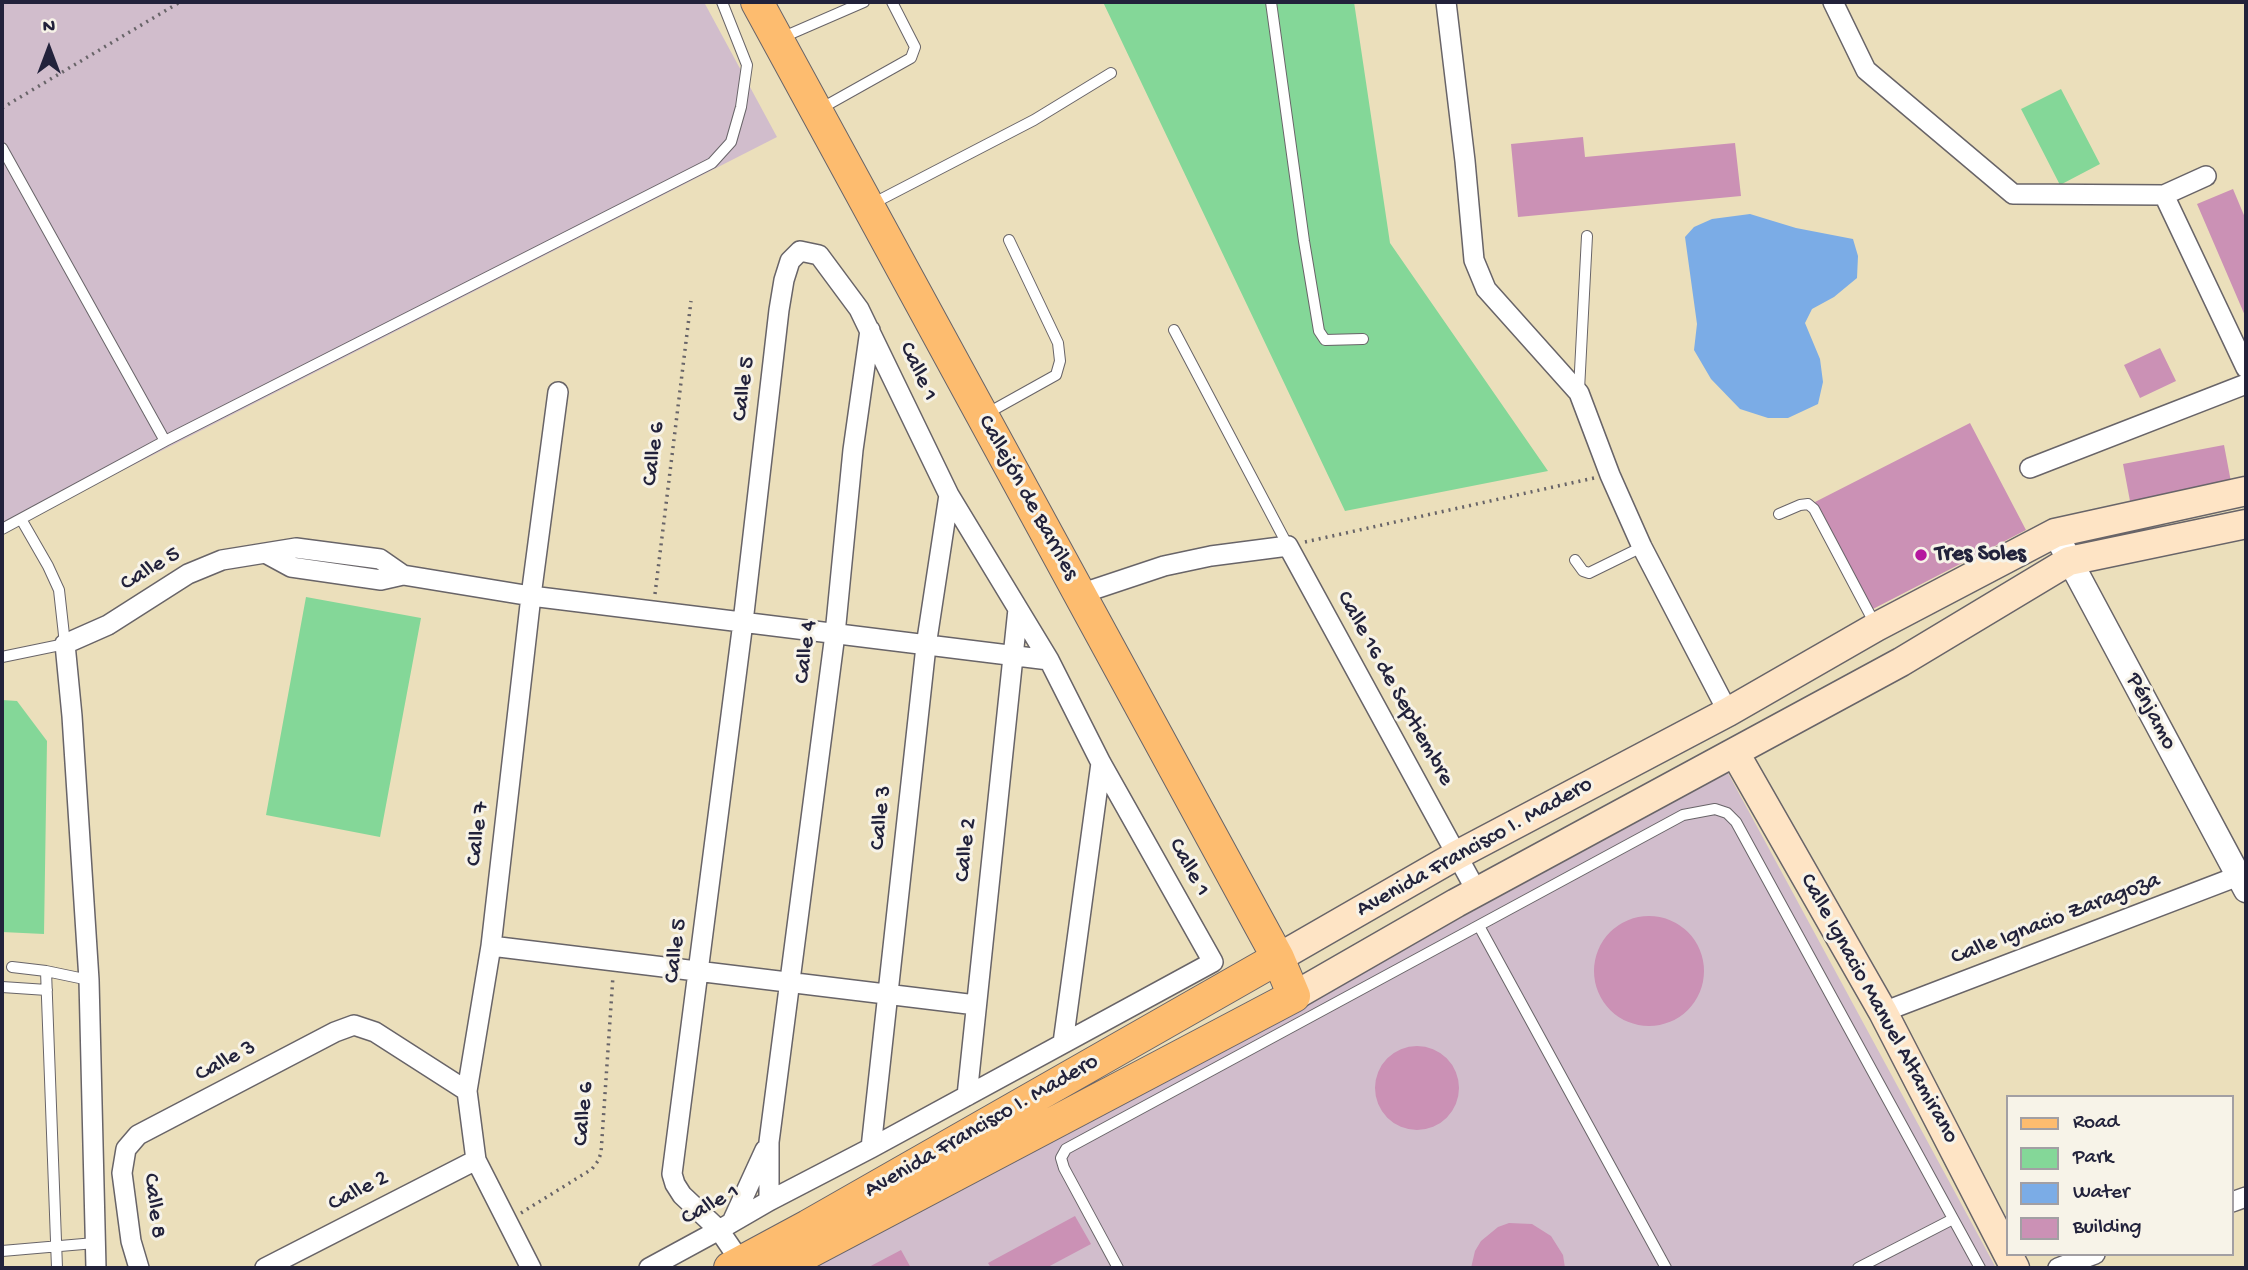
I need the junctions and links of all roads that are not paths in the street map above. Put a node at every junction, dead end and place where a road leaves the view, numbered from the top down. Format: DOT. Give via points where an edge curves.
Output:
graph roads {
  1 [pos="722,2"];
  2 [pos="757,2"];
  3 [pos="864,2"];
  4 [pos="892,2"];
  5 [pos="1271,2"];
  6 [pos="1446,2"];
  7 [pos="1833,2"];
  8 [pos="778,40"];
  9 [pos="1111,73"];
  10 [pos="816,111"];
  11 [pos="2,149"];
  12 [pos="2206,176"];
  13 [pos="2164,195"];
  14 [pos="868,206"];
  15 [pos="1587,236"];
  16 [pos="1009,240"];
  17 [pos="800,251"];
  18 [pos="870,329"];
  19 [pos="1174,330"];
  20 [pos="1363,339"];
  21 [pos="2246,368"];
  22 [pos="2246,384"];
  23 [pos="558,392"];
  24 [pos="1579,393"];
  25 [pos="982,416"];
  26 [pos="165,441"];
  27 [pos="2030,468"];
  28 [pos="2246,491"];
  29 [pos="949,495"];
  30 [pos="1779,514"];
  31 [pos="21,519"];
  32 [pos="2246,524"];
  33 [pos="2,529"];
  34 [pos="2055,533"];
  35 [pos="1288,546"];
  36 [pos="1642,547"];
  37 [pos="1575,560"];
  38 [pos="2069,561"];
  39 [pos="1080,594"];
  40 [pos="531,596"];
  41 [pos="1018,609"];
  42 [pos="743,622"];
  43 [pos="1876,628"];
  44 [pos="835,634"];
  45 [pos="65,644"];
  46 [pos="926,646"];
  47 [pos="2,657"];
  48 [pos="1012,657"];
  49 [pos="1049,660"];
  50 [pos="1728,712"];
  51 [pos="1735,753"];
  52 [pos="1101,763"];
  53 [pos="1457,855"];
  54 [pos="2244,880"];
  55 [pos="1478,892"];
  56 [pos="1479,926"];
  57 [pos="491,946"];
  58 [pos="1278,958"];
  59 [pos="12,967"];
  60 [pos="699,970"];
  61 [pos="46,971"];
  62 [pos="89,980"];
  63 [pos="790,981"];
  64 [pos="2,987"];
  65 [pos="47,990"];
  66 [pos="887,993"];
  67 [pos="1294,996"];
  68 [pos="976,1005"];
  69 [pos="1883,1012"];
  70 [pos="1063,1043"];
  71 [pos="467,1091"];
  72 [pos="967,1096"];
  73 [pos="769,1142"];
  74 [pos="871,1148"];
  75 [pos="126,1149"];
  76 [pos="476,1160"];
  77 [pos="769,1201"];
  78 [pos="1953,1219"];
  79 [pos="725,1226"];
  80 [pos="95,1243"];
  81 [pos="56,1246"];
  82 [pos="2,1251"];
  83 [pos="2007,1252"];
  84 [pos="2090,1256"];
  85 [pos="739,1266"];
  86 [pos="57,1268"];
  87 [pos="96,1268"];
  88 [pos="139,1268"];
  89 [pos="265,1268"];
  90 [pos="531,1268"];
  91 [pos="649,1268"];
  92 [pos="779,1268"];
  93 [pos="1118,1268"];
  94 [pos="1666,1268"];
  95 [pos="1858,1268"];
  96 [pos="1980,1268"];
  97 [pos="2058,1268"];
  1 -- 26 [label="lane" via="747,65 731,142 712,163"];
  2 -- 8 [label="main road, Callejón de Barriles"];
  3 -- 8 [label="lane"];
  4 -- 10 [label="lane" via="915,47 911,58"];
  5 -- 20 [label="lane" via="1319,331 1325,340"];
  6 -- 24 [label="street" via="1474,260 1486,289"];
  7 -- 13 [label="street" via="1866,70 2013,194"];
  8 -- 10 [label="main road, Callejón de Barriles"];
  9 -- 14 [label="lane" via="1034,120"];
  10 -- 14 [label="main road, Callejón de Barriles"];
  11 -- 26 [label="lane"];
  12 -- 13 [label="street"];
  13 -- 21 [label="street"];
  14 -- 25 [label="main road, Callejón de Barriles"];
  15 -- 24 [label="lane"];
  16 -- 25 [label="lane" via="1058,343 1060,361 1056,375"];
  17 -- 18 [label="street, Calle 1" via="819,254"];
  17 -- 42 [label="street, Calle 5" via="790,261 779,310"];
  18 -- 29 [label="street, Calle 1"];
  18 -- 44 [label="street, Calle 4"];
  19 -- 35 [label="lane"];
  22 -- 27 [label="street"];
  23 -- 40 [label="street, Calle 7"];
  24 -- 36 [label="street"];
  25 -- 39 [label="main road, Callejón de Barriles"];
  26 -- 31 [label="lane"];
  28 -- 34 [label="main road, Avenida Francisco I. Madero"];
  29 -- 41 [label="street, Calle 1"];
  29 -- 46 [label="street, Calle 3"];
  30 -- 43 [label="lane" via="1800,505 1814,509"];
  31 -- 33 [label="lane"];
  31 -- 45 [label="lane" via="59,590"];
  32 -- 38 [label="main road, Avenida Francisco I. Madero"];
  34 -- 38 [label="street, Pénjamo"];
  34 -- 43 [label="main road, Avenida Francisco I. Madero"];
  35 -- 39 [label="street" via="1164,566"];
  35 -- 53 [label="street, Calle 16 de Septiembre"];
  36 -- 37 [label="lane" via="1589,573"];
  36 -- 50 [label="street"];
  38 -- 51 [label="main road, Avenida Francisco I. Madero" via="1901,662"];
  38 -- 54 [label="street, Pénjamo"];
  39 -- 58 [label="main road, Callejón de Barriles"];
  40 -- 42 [label="street, Calle 5"];
  40 -- 45 [label="street, Calle 5" via="403,575 381,580 291,567 267,554 222,560 188,574 108,625"];
  40 -- 57 [label="street, Calle 7"];
  41 -- 48 [label="street, Calle 2"];
  41 -- 49 [label="street, Calle 1"];
  42 -- 44 [label="street, Calle 5"];
  42 -- 60 [label="street, Calle 5"];
  43 -- 50 [label="main road, Avenida Francisco I. Madero"];
  44 -- 46 [label="street, Calle 5"];
  44 -- 63 [label="street, Calle 4"];
  45 -- 47 [label="lane"];
  45 -- 62 [label="street"];
  46 -- 48 [label="street, Calle 5"];
  46 -- 66 [label="street, Calle 3"];
  48 -- 49 [label="street, Calle 5"];
  48 -- 68 [label="street, Calle 2"];
  49 -- 52 [label="street, Calle 1"];
  50 -- 53 [label="main road, Avenida Francisco I. Madero"];
  51 -- 55 [label="main road, Avenida Francisco I. Madero"];
  51 -- 69 [label="main road, Calle Ignacio Manuel Altamirano"];
  52 -- 70 [label="street"];
  52 -- 70 [label="street, Calle 1" via="1213,962"];
  53 -- 55 [label="street, Calle 16 de Septiembre"];
  53 -- 58 [label="main road, Avenida Francisco I. Madero"];
  54 -- 69 [label="street, Calle Ignacio Zaragoza"];
  55 -- 67 [label="main road, Avenida Francisco I. Madero"];
  56 -- 78 [label="lane" via="1683,815 1715,809 1727,813 1743,834"];
  56 -- 93 [label="lane" via="1066,1149 1061,1158 1064,1168"];
  56 -- 94 [label="lane"];
  57 -- 60 [label="street"];
  57 -- 71 [label="street, Calle 7"];
  58 -- 67 [label="main road, Callejón de Barriles"];
  58 -- 85 [label="main road, Avenida Francisco I. Madero"];
  59 -- 61 [label="lane"];
  60 -- 63 [label="street"];
  60 -- 79 [label="street, Calle 5" via="672,1174 682,1195"];
  61 -- 62 [label="lane"];
  61 -- 65 [label="lane"];
  62 -- 80 [label="street"];
  63 -- 66 [label="street"];
  63 -- 73 [label="street, Calle 4"];
  64 -- 65 [label="lane"];
  65 -- 81 [label="lane"];
  66 -- 68 [label="street"];
  66 -- 74 [label="street, Calle 3"];
  67 -- 92 [label="main road, Avenida Francisco I. Madero"];
  68 -- 72 [label="street, Calle 2"];
  69 -- 83 [label="main road, Calle Ignacio Manuel Altamirano"];
  70 -- 72 [label="street, Calle 1"];
  71 -- 75 [label="street, Calle 3" via="375,1032 354,1025 138,1135"];
  71 -- 76 [label="street, Calle 7"];
  72 -- 74 [label="street, Calle 1"];
  73 -- 77 [label="street, Calle 4"];
  73 -- 79 [label="street, Calle 4"];
  74 -- 77 [label="street, Calle 1"];
  75 -- 88 [label="street, Calle 8" via="122,1173"];
  76 -- 89 [label="street, Calle 2"];
  76 -- 90 [label="street, Calle 7"];
  77 -- 79 [label="street, Calle 1"];
  78 -- 95 [label="lane"];
  78 -- 96 [label="lane"];
  79 -- 85 [label="street, Calle 5"];
  79 -- 91 [label="street, Calle 1"];
  80 -- 81 [label="lane"];
  80 -- 87 [label="street"];
  81 -- 82 [label="lane"];
  81 -- 86 [label="lane"];
  84 -- 97 [label="street"];
}
